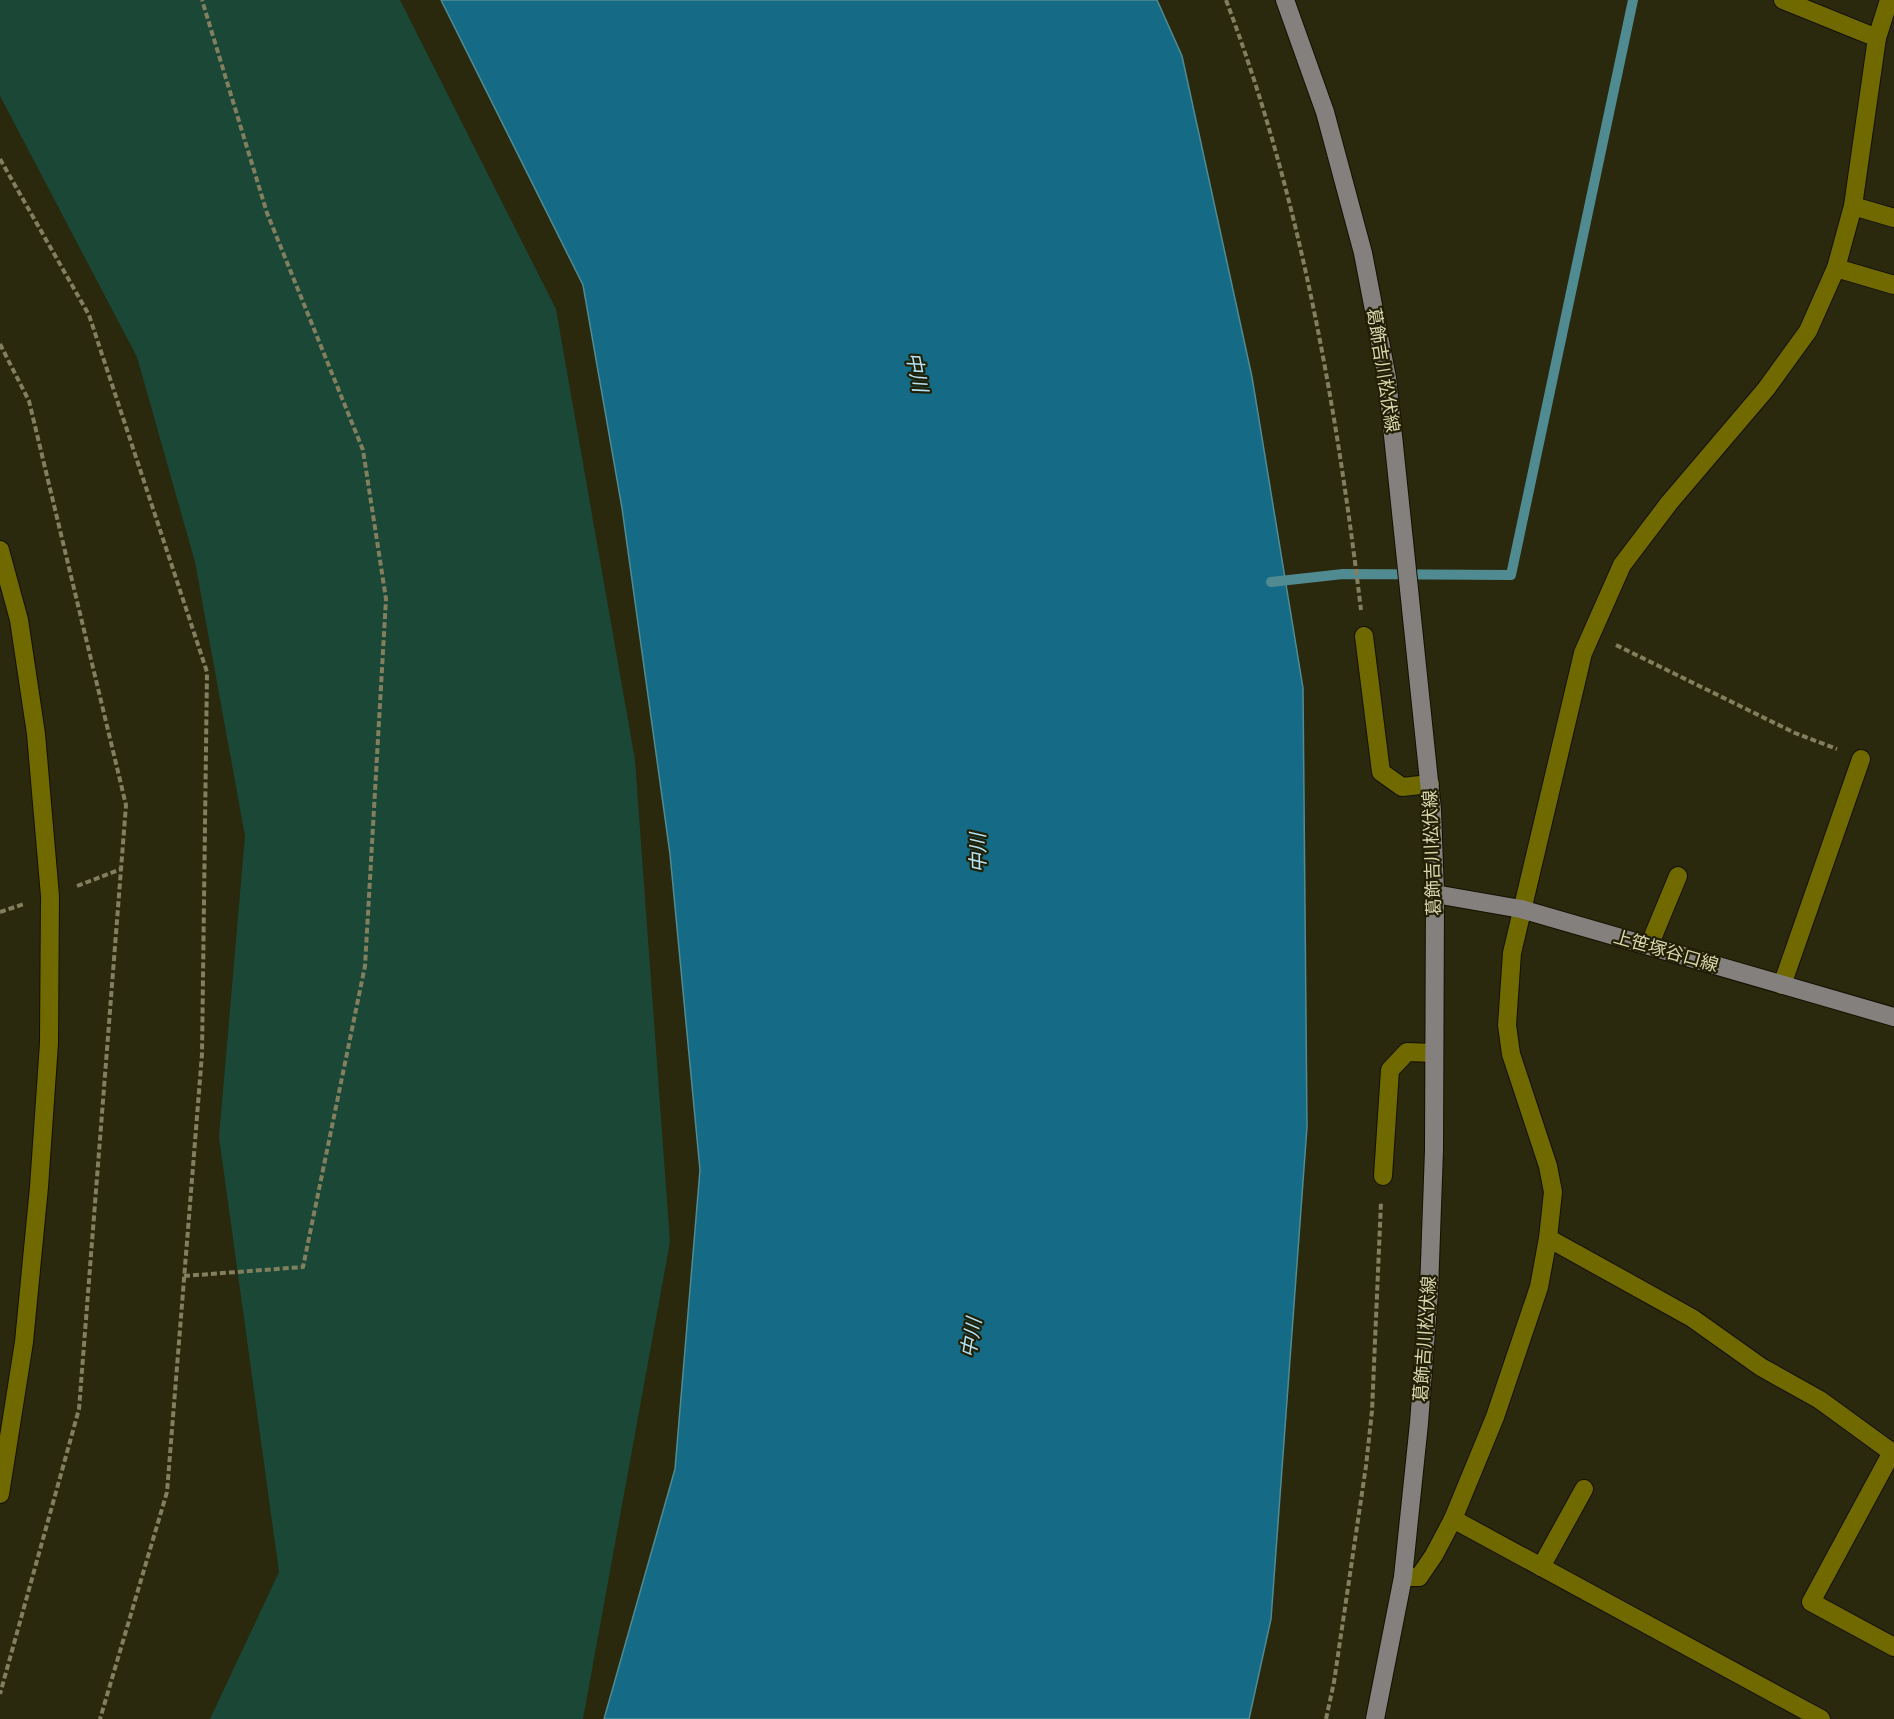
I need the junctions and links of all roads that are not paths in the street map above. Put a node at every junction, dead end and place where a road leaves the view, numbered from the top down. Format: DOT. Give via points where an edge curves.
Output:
graph roads {
  1 [pos="1285,0"];
  2 [pos="1783,0"];
  3 [pos="1889,0"];
  4 [pos="1877,38"];
  5 [pos="1853,206"];
  6 [pos="1894,218"];
  7 [pos="1836,268"];
  8 [pos="1894,285"];
  9 [pos="0,550"];
  10 [pos="1364,636"];
  11 [pos="1861,759"];
  12 [pos="1430,784"];
  13 [pos="1678,876"];
  14 [pos="1436,894"];
  15 [pos="1521,909"];
  16 [pos="1649,946"];
  17 [pos="1782,985"];
  18 [pos="1894,1017"];
  19 [pos="1434,1053"];
  20 [pos="1383,1176"];
  21 [pos="1548,1238"];
  22 [pos="1893,1453"];
  23 [pos="1584,1489"];
  24 [pos="0,1494"];
  25 [pos="1453,1519"];
  26 [pos="1541,1567"];
  27 [pos="1403,1577"];
  28 [pos="1894,1647"];
  29 [pos="1813,1717"];
  30 [pos="1376,1719"];
  1 -- 12 [label="main road, 葛飾吉川松伏線" via="1328,122 1363,253 1387,378"];
  2 -- 4 [label="street"];
  3 -- 4 [label="street"];
  4 -- 5 [label="street"];
  5 -- 6 [label="street"];
  5 -- 7 [label="street"];
  7 -- 8 [label="street"];
  7 -- 15 [label="street" via="1808,331 1622,565 1583,653"];
  9 -- 24 [label="street" via="20,620 33,711 50,896 49,1043 39,1186 24,1342"];
  10 -- 12 [label="street" via="1381,772 1402,787"];
  11 -- 17 [label="street"];
  12 -- 14 [label="main road, 葛飾吉川松伏線"];
  13 -- 16 [label="street"];
  14 -- 15 [label="main road, 上笹塚谷口線"];
  14 -- 19 [label="main road, 葛飾吉川松伏線"];
  15 -- 16 [label="main road, 上笹塚谷口線"];
  15 -- 21 [label="street" via="1512,953 1507,1025 1511,1054 1553,1191"];
  16 -- 17 [label="main road, 上笹塚谷口線"];
  17 -- 18 [label="main road, 上笹塚谷口線"];
  19 -- 20 [label="street" via="1407,1053 1390,1070"];
  19 -- 27 [label="main road, 葛飾吉川松伏線" via="1429,1291"];
  21 -- 22 [label="street" via="1692,1318 1761,1367 1820,1400"];
  21 -- 25 [label="street" via="1536,1298 1495,1417"];
  22 -- 28 [label="street" via="1811,1602"];
  23 -- 26 [label="street"];
  25 -- 26 [label="street"];
  25 -- 27 [label="street" via="1419,1577"];
  26 -- 29 [label="street"];
  27 -- 30 [label="main road, 葛飾吉川松伏線"];
}
